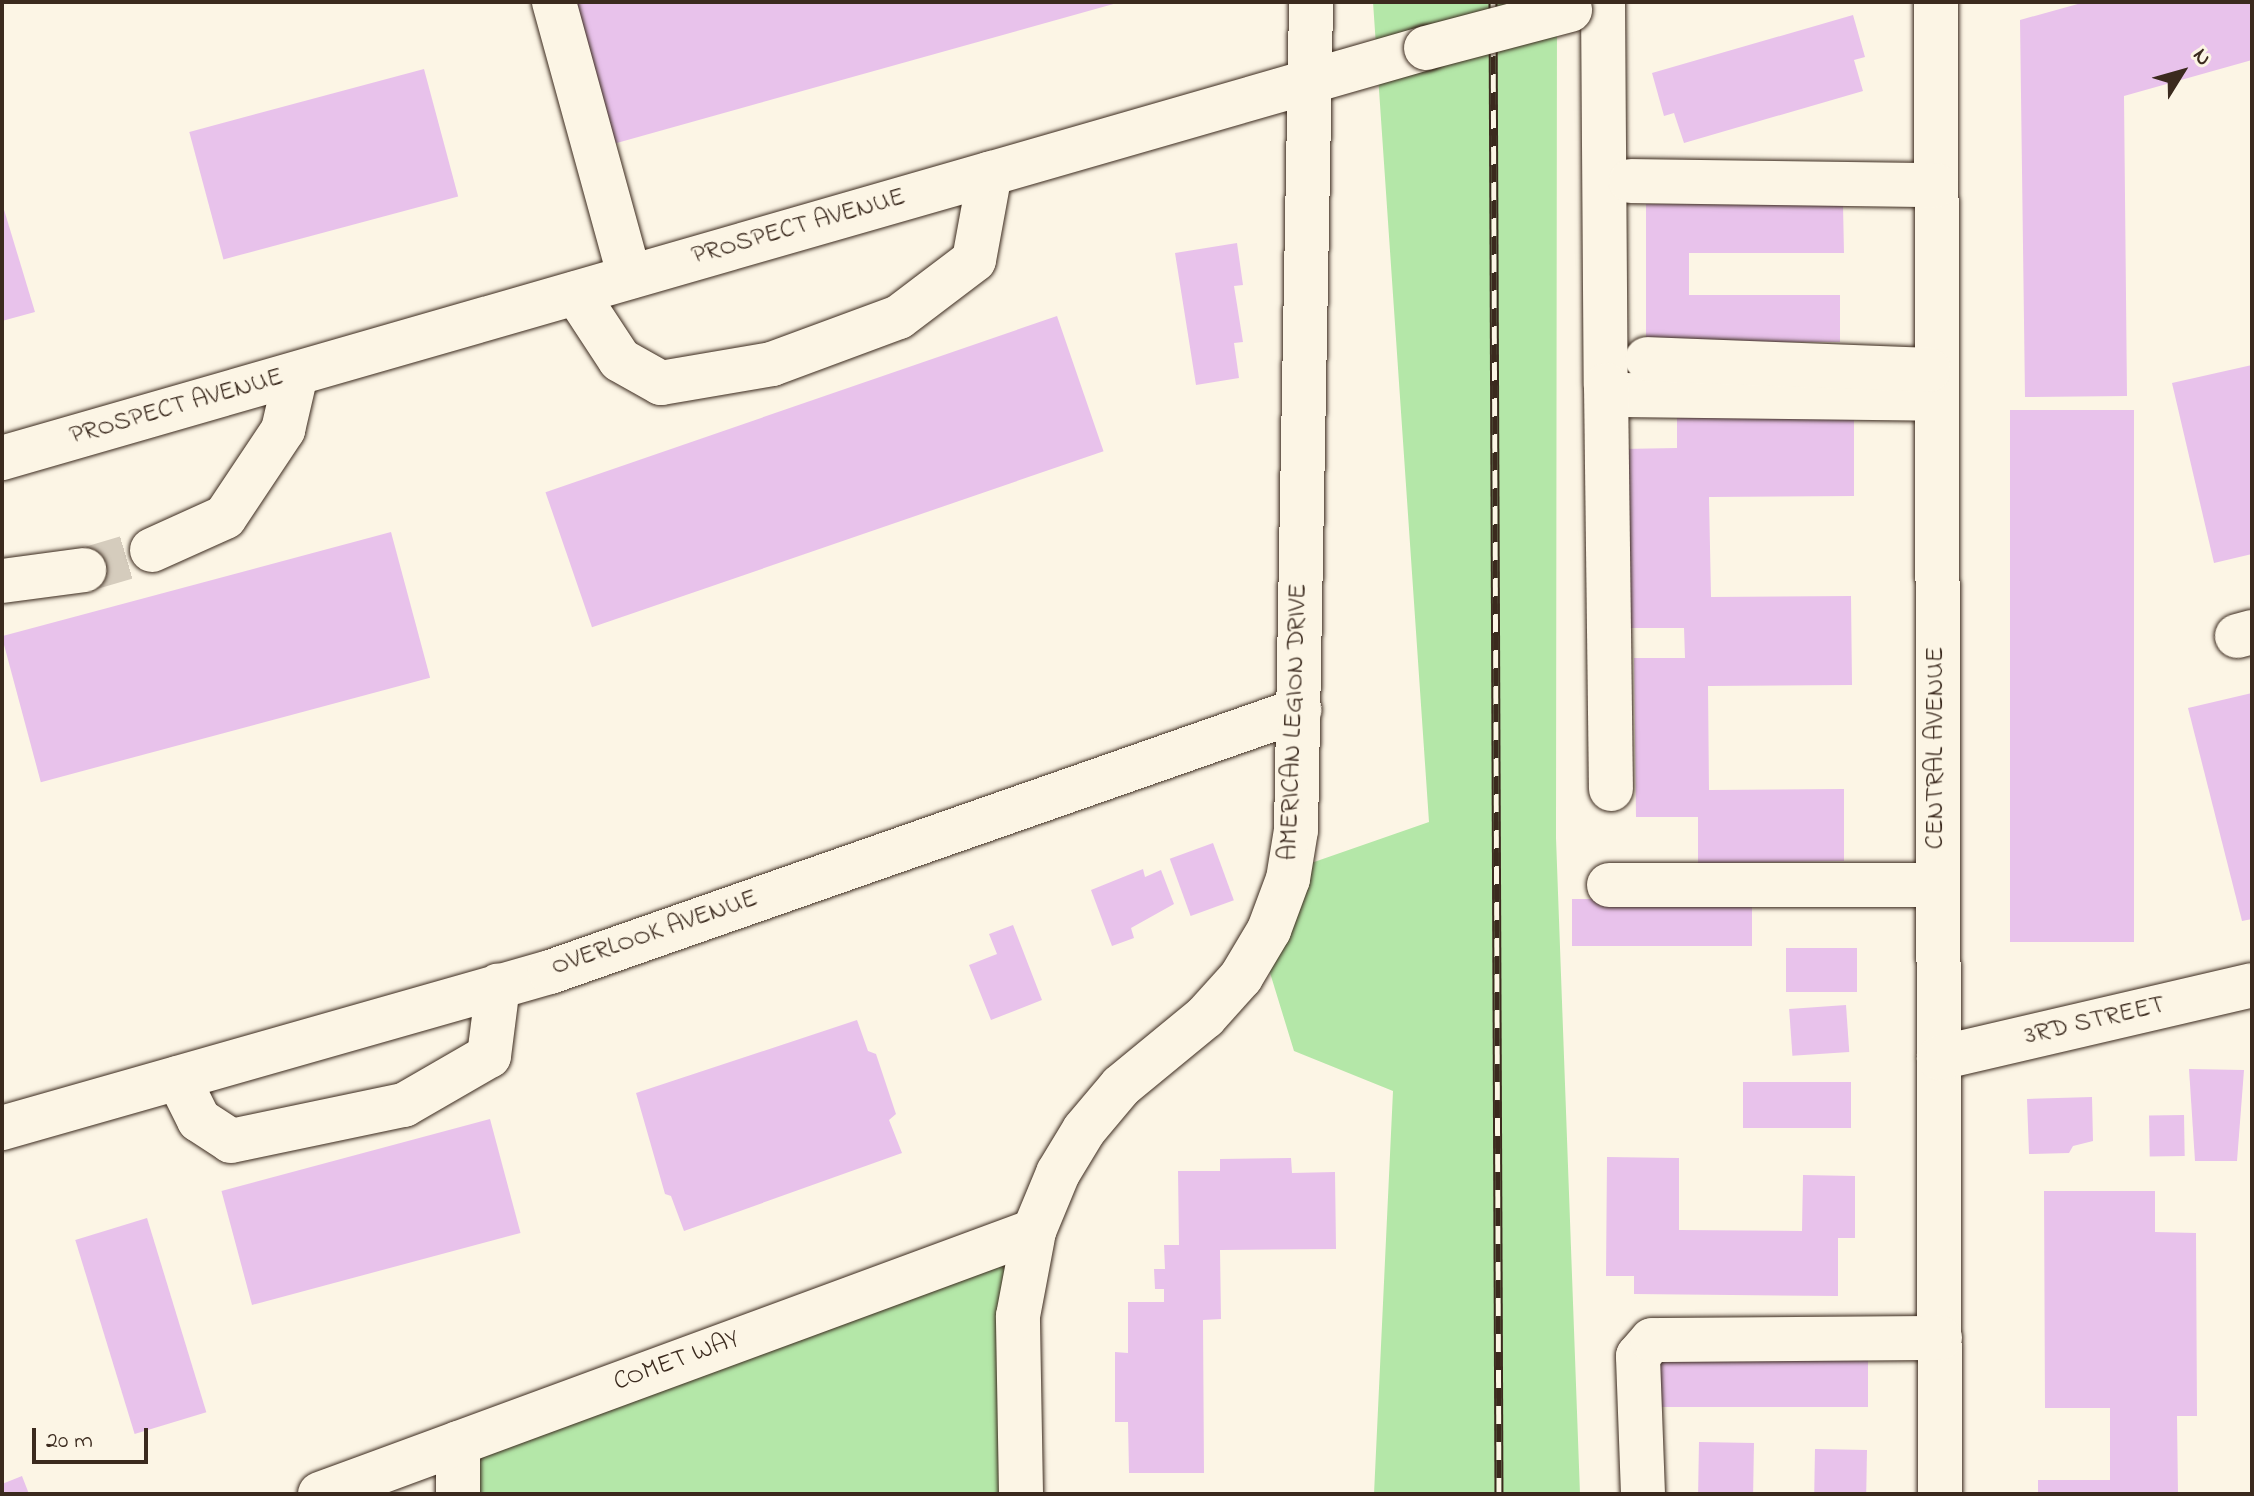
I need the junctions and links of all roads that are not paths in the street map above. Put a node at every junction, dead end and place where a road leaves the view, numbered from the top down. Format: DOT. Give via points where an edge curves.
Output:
graph roads {
  1 [pos="554,2"];
  2 [pos="1311,2"];
  3 [pos="1936,2"];
  4 [pos="1591,5"];
  5 [pos="1309,81"];
  6 [pos="990,173"];
  7 [pos="1631,181"];
  8 [pos="1936,185"];
  9 [pos="630,277"];
  10 [pos="576,293"];
  11 [pos="1647,359"];
  12 [pos="296,374"];
  13 [pos="1606,385"];
  14 [pos="1935,385"];
  15 [pos="2,458"];
  16 [pos="152,550"];
  17 [pos="84,570"];
  18 [pos="2,581"];
  19 [pos="1299,710"];
  20 [pos="1611,789"];
  21 [pos="1609,885"];
  22 [pos="1938,885"];
  23 [pos="2252,985"];
  24 [pos="498,986"];
  25 [pos="1939,1058"];
  26 [pos="178,1078"];
  27 [pos="2,1128"];
  28 [pos="1034,1231"];
  29 [pos="1940,1338"];
  30 [pos="458,1443"];
  31 [pos="320,1494"];
  32 [pos="458,1494"];
  33 [pos="1021,1494"];
  34 [pos="1643,1494"];
  35 [pos="1940,1494"];
  1 -- 9 [label="street"];
  2 -- 5 [label="street, AMERICAN LEGION DRIVE"];
  3 -- 8 [label="street, CENTRAL AVENUE"];
  4 -- 5 [label="street, PROSPECT AVENUE, bridge"];
  4 -- 13 [label="street"];
  5 -- 6 [label="street, PROSPECT AVENUE"];
  5 -- 19 [label="street, AMERICAN LEGION DRIVE"];
  6 -- 9 [label="street, PROSPECT AVENUE"];
  6 -- 10 [label="street" via="974,260 899,317 772,364 661,383 620,360"];
  7 -- 8 [label="street"];
  8 -- 14 [label="street, CENTRAL AVENUE"];
  9 -- 10 [label="street, PROSPECT AVENUE"];
  10 -- 12 [label="street, PROSPECT AVENUE"];
  11 -- 14 [label="street"];
  12 -- 15 [label="street, PROSPECT AVENUE"];
  12 -- 16 [label="street" via="283,430 225,517"];
  13 -- 14 [label="street" via="1621,395"];
  13 -- 20 [label="street"];
  14 -- 22 [label="street, CENTRAL AVENUE"];
  17 -- 18 [label="street"];
  19 -- 24 [label="street, OVERLOOK AVENUE"];
  19 -- 28 [label="street, AMERICAN LEGION DRIVE" via="1296,830 1288,879 1269,930 1241,977 1205,1017 1121,1086 1084,1130 1058,1173"];
  21 -- 22 [label="street"];
  22 -- 25 [label="street, CENTRAL AVENUE"];
  23 -- 25 [label="street, 3RD STREET"];
  24 -- 26 [label="street, OVERLOOK AVENUE"];
  24 -- 26 [label="street" via="489,1056 404,1105 231,1141 199,1120"];
  25 -- 29 [label="street, CENTRAL AVENUE"];
  26 -- 27 [label="street, OVERLOOK AVENUE"];
  28 -- 30 [label="street, COMET WAY"];
  28 -- 33 [label="street, AMERICAN LEGION DRIVE" via="1018,1316"];
  29 -- 34 [label="street" via="1652,1340 1638,1356"];
  29 -- 35 [label="street, CENTRAL AVENUE"];
  30 -- 31 [label="street, COMET WAY"];
  30 -- 32 [label="street"];
}
